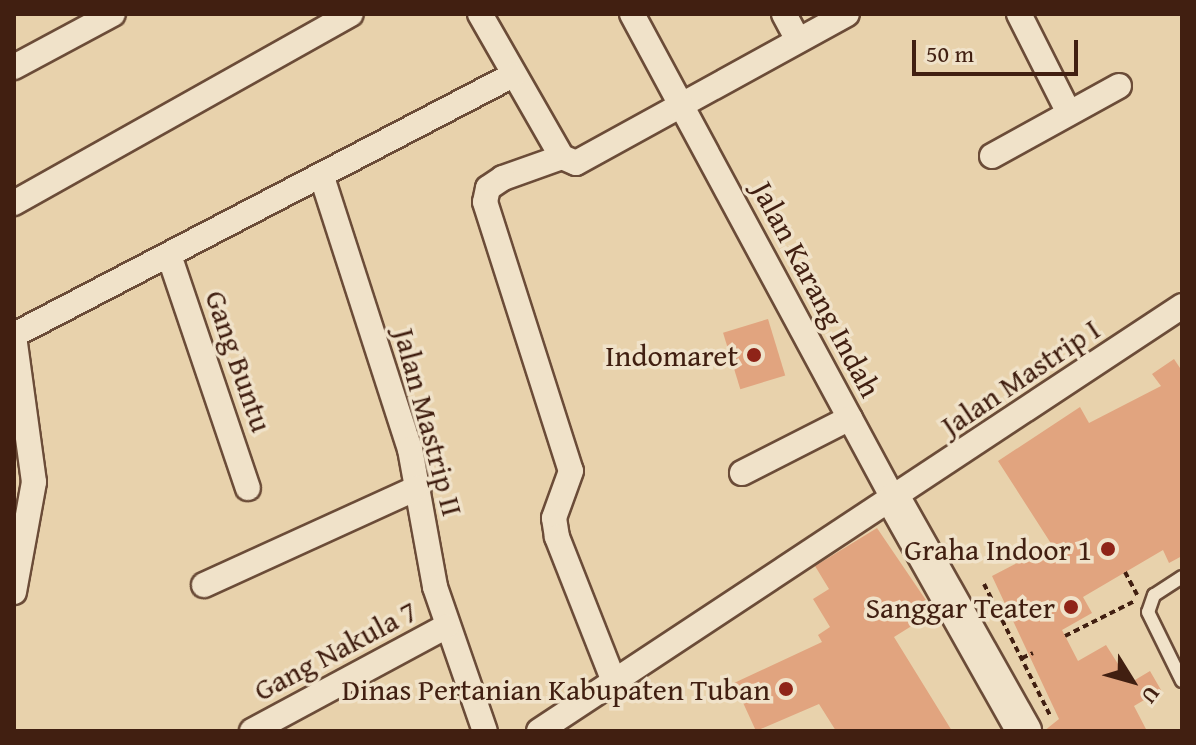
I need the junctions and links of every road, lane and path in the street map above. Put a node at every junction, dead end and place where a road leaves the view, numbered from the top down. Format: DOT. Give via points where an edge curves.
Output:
graph roads {
  1 [pos="113,14"];
  2 [pos="351,14"];
  3 [pos="480,14"];
  4 [pos="632,14"];
  5 [pos="784,14"];
  6 [pos="847,14"];
  7 [pos="1019,14"];
  8 [pos="798,40"];
  9 [pos="14,67"];
  10 [pos="513,75"];
  11 [pos="1119,86"];
  12 [pos="683,107"];
  13 [pos="1068,111"];
  14 [pos="992,156"];
  15 [pos="562,157"];
  16 [pos="322,177"];
  17 [pos="14,203"];
  18 [pos="169,255"];
  19 [pos="1182,306"];
  20 [pos="14,336"];
  21 [pos="850,418"];
  22 [pos="742,473"];
  23 [pos="419,487"];
  24 [pos="248,488"];
  25 [pos="894,500"];
  26 [pos="22,520"];
  27 [pos="1182,577"];
  28 [pos="984,584"];
  29 [pos="204,585"];
  30 [pos="1159,589"];
  31 [pos="14,592"];
  32 [pos="447,626"];
  33 [pos="1065,636"];
  34 [pos="1033,653"];
  35 [pos="1022,658"];
  36 [pos="1182,681"];
  37 [pos="615,684"];
  38 [pos="1037,723"];
  39 [pos="252,731"];
  40 [pos="485,731"];
  41 [pos="540,731"];
  1 -- 9 [label="street"];
  2 -- 17 [label="street"];
  3 -- 10 [label="street"];
  4 -- 12 [label="street, Jalan Karang Indah"];
  5 -- 8 [label="street"];
  6 -- 8 [label="street"];
  7 -- 13 [label="street"];
  8 -- 12 [label="street"];
  10 -- 15 [label="street"];
  10 -- 16 [label="street"];
  11 -- 13 [label="street"];
  12 -- 15 [label="street" via="585,159"];
  12 -- 21 [label="street, Jalan Karang Indah"];
  13 -- 14 [label="street"];
  15 -- 37 [label="street" via="503,178 488,188 485,202 571,471 554,518 557,537"];
  16 -- 18 [label="street"];
  16 -- 23 [label="street, Jalan Mastrip II"];
  18 -- 20 [label="street"];
  18 -- 24 [label="street, Gang Buntu"];
  19 -- 25 [label="street, Jalan Mastrip I"];
  20 -- 26 [label="street" via="34,460"];
  21 -- 22 [label="street"];
  21 -- 25 [label="street, Jalan Karang Indah"];
  23 -- 29 [label="street"];
  23 -- 32 [label="street, Jalan Mastrip II"];
  25 -- 37 [label="street"];
  25 -- 38 [label="street"];
  26 -- 31 [label="street"];
  27 -- 30 [label="lane"];
  28 -- 35 [label="path"];
  30 -- 33 [label="path"];
  30 -- 36 [label="lane" via="1149,617"];
  32 -- 39 [label="street, Gang Nakula 7"];
  32 -- 40 [label="street, Jalan Mastrip II"];
  34 -- 35 [label="path"];
  35 -- 38 [label="path"];
  37 -- 41 [label="street"];
}
